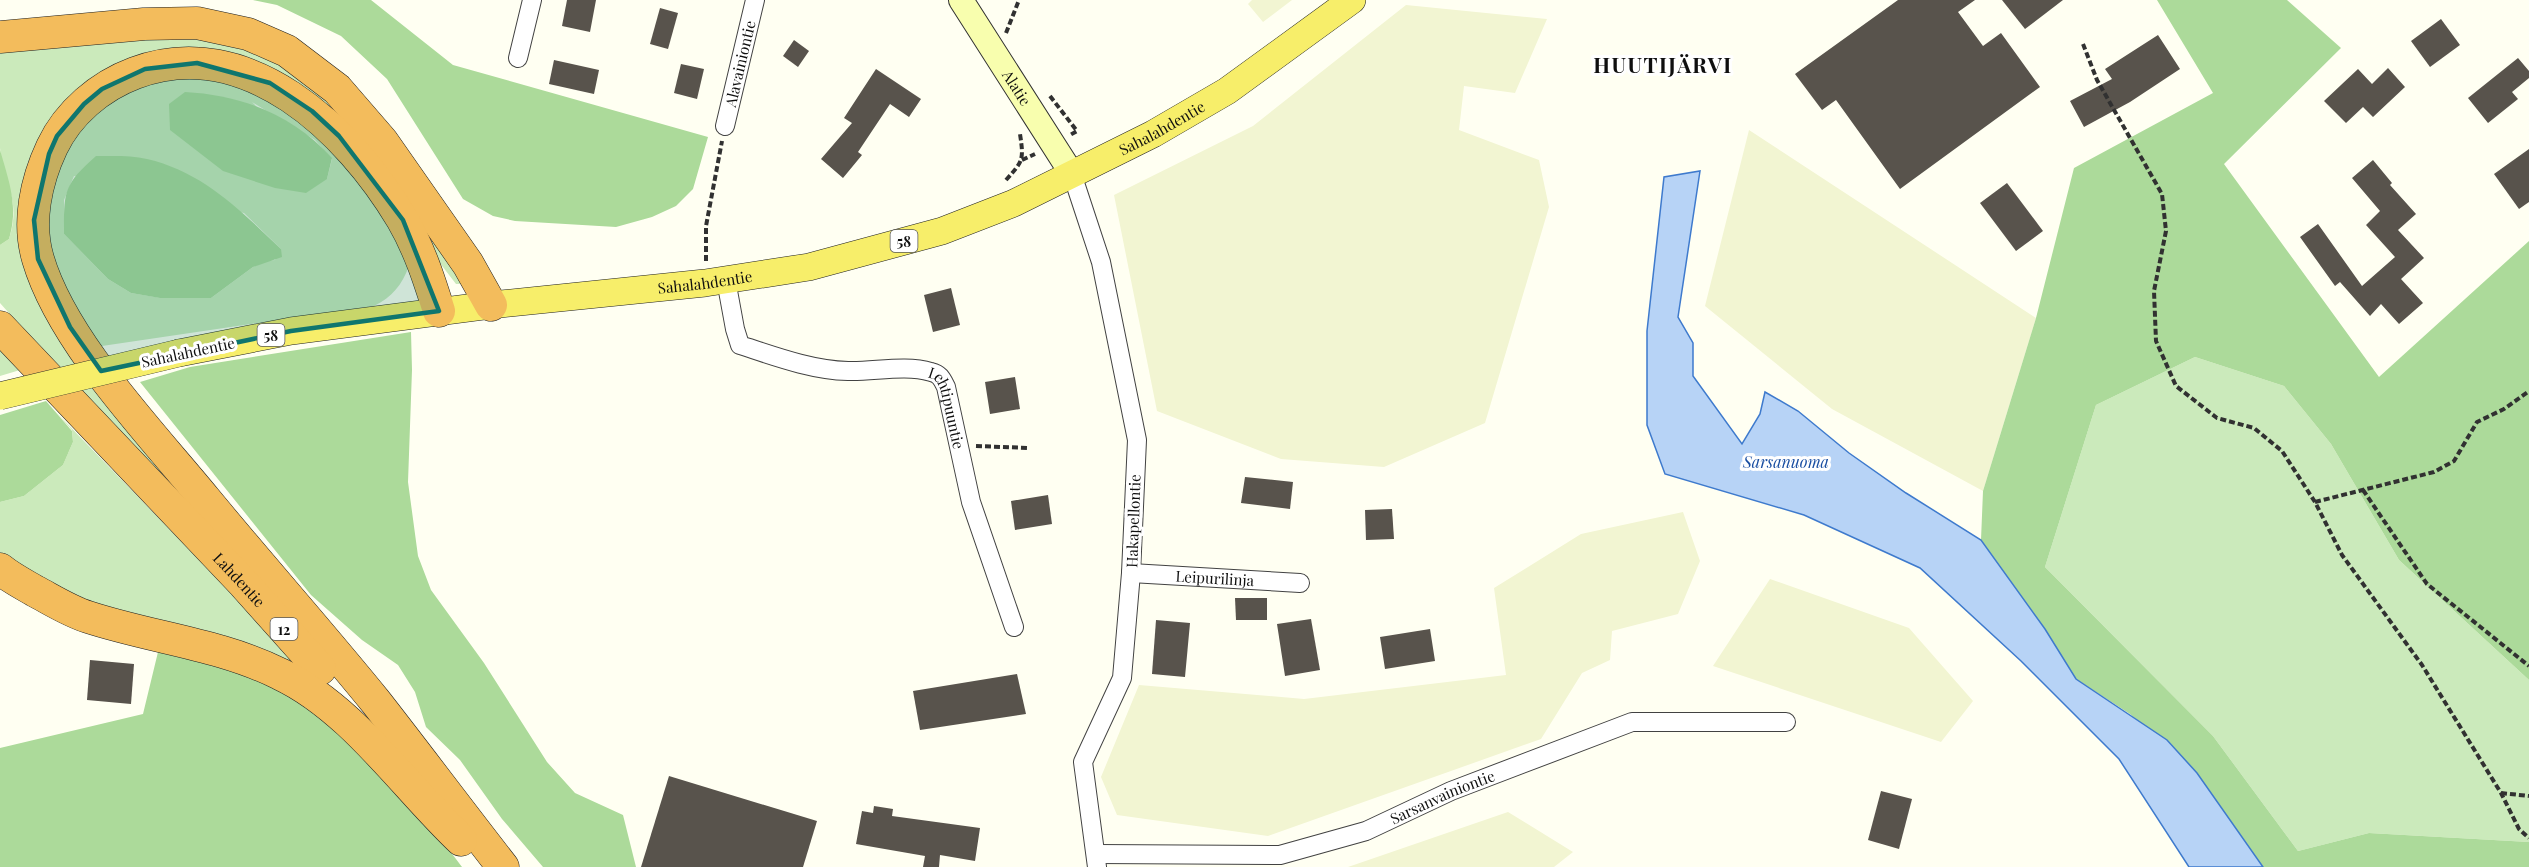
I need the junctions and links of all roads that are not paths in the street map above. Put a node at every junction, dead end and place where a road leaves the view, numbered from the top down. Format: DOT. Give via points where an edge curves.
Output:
graph roads {
  1 [pos="532,0"];
  2 [pos="755,0"];
  3 [pos="961,0"];
  4 [pos="1352,0"];
  5 [pos="0,37"];
  6 [pos="518,58"];
  7 [pos="725,126"];
  8 [pos="1072,174"];
  9 [pos="716,282"];
  10 [pos="490,305"];
  11 [pos="440,311"];
  12 [pos="0,327"];
  13 [pos="0,396"];
  14 [pos="0,569"];
  15 [pos="1131,573"];
  16 [pos="1300,583"];
  17 [pos="1014,627"];
  18 [pos="1786,722"];
  19 [pos="1096,860"];
  20 [pos="490,867"];
  21 [pos="496,867"];
  22 [pos="503,867"];
  1 -- 6 [label="street"];
  2 -- 7 [label="street, Alavainiontie"];
  3 -- 8 [label="street, Alatie"];
  4 -- 8 [label="main road, Sahalahdentie / 58" via="1227,91"];
  5 -- 10 [label="highway" via="196,22 248,34 287,51 337,89 382,141 468,264"];
  8 -- 9 [label="main road, Sahalahdentie / 58" via="942,231 820,264"];
  8 -- 15 [label="street, Hakapellontie" via="1101,262 1137,440"];
  9 -- 10 [label="main road, Sahalahdentie / 58"];
  9 -- 17 [label="street, Lehtipuuntie" via="740,345 795,362 846,371 912,369 941,377 971,502"];
  10 -- 11 [label="main road, Sahalahdentie / 58"];
  11 -- 13 [label="main road, Sahalahdentie / 58, bridge" via="291,331"];
  11 -- 22 [label="highway" via="421,256 382,188 339,136 312,111 251,75 196,63 145,69 122,78 102,89 71,116 57,136 41,175 35,196 34,239 46,280 70,327 128,405 374,701"];
  12 -- 21 [label="highway, Lahdentie / 12" via="244,584"];
  14 -- 20 [label="highway" via="87,616 256,663 307,689 347,722"];
  15 -- 16 [label="street, Leipurilinja"];
  15 -- 19 [label="street, Hakapellontie" via="1122,678 1083,762"];
  18 -- 19 [label="street, Sarsanvainiontie" via="1632,722 1451,791 1366,831 1280,855"];
}
